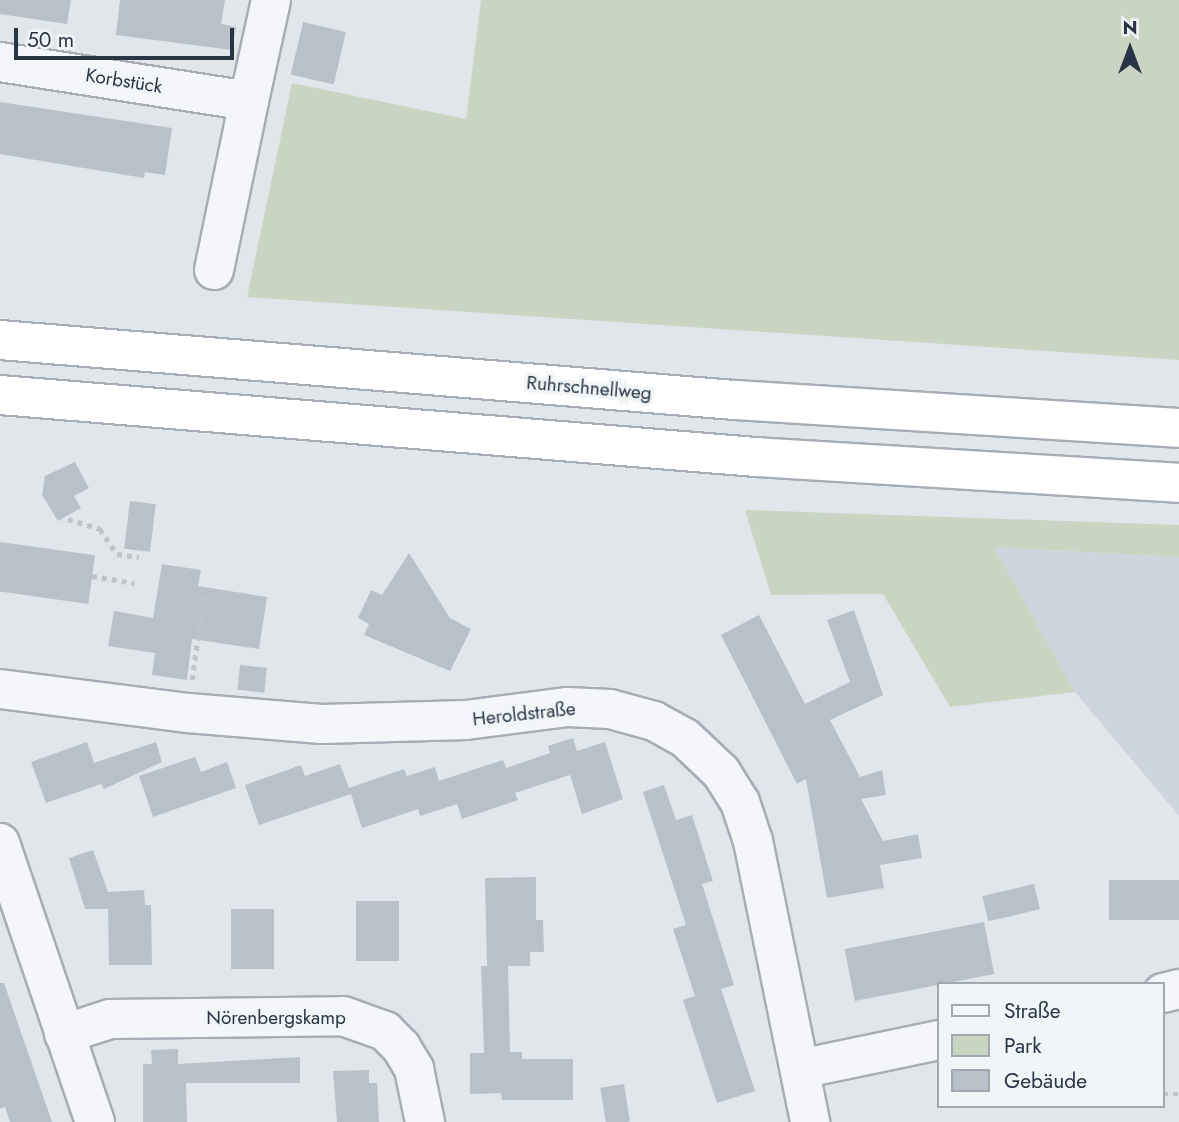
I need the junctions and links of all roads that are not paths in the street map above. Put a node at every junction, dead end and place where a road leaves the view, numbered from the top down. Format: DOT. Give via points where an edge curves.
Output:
graph roads {
  1 [pos="271,0"];
  2 [pos="0,62"];
  3 [pos="248,101"];
  4 [pos="214,270"];
  5 [pos="0,340"];
  6 [pos="0,395"];
  7 [pos="1179,428"];
  8 [pos="1179,483"];
  9 [pos="0,689"];
  10 [pos="0,843"];
  11 [pos="64,1034"];
  12 [pos="937,1040"];
  13 [pos="800,1069"];
  14 [pos="95,1122"];
  15 [pos="425,1122"];
  16 [pos="810,1122"];
  1 -- 3 [label="street"];
  2 -- 3 [label="street, Korbstück"];
  3 -- 4 [label="street"];
  5 -- 7 [label="highway, Ruhrschnellweg" via="735,400"];
  6 -- 8 [label="highway" via="756,457"];
  9 -- 13 [label="street, Heroldstraße" via="188,713 371,724 582,708 610,709 653,721 685,738 720,772 740,802 753,841"];
  10 -- 11 [label="street"];
  11 -- 14 [label="street"];
  11 -- 15 [label="street, Nörenbergskamp" via="110,1019 344,1016 385,1031 401,1047 414,1069"];
  12 -- 13 [label="street"];
  13 -- 16 [label="street, Heroldstraße"];
}
